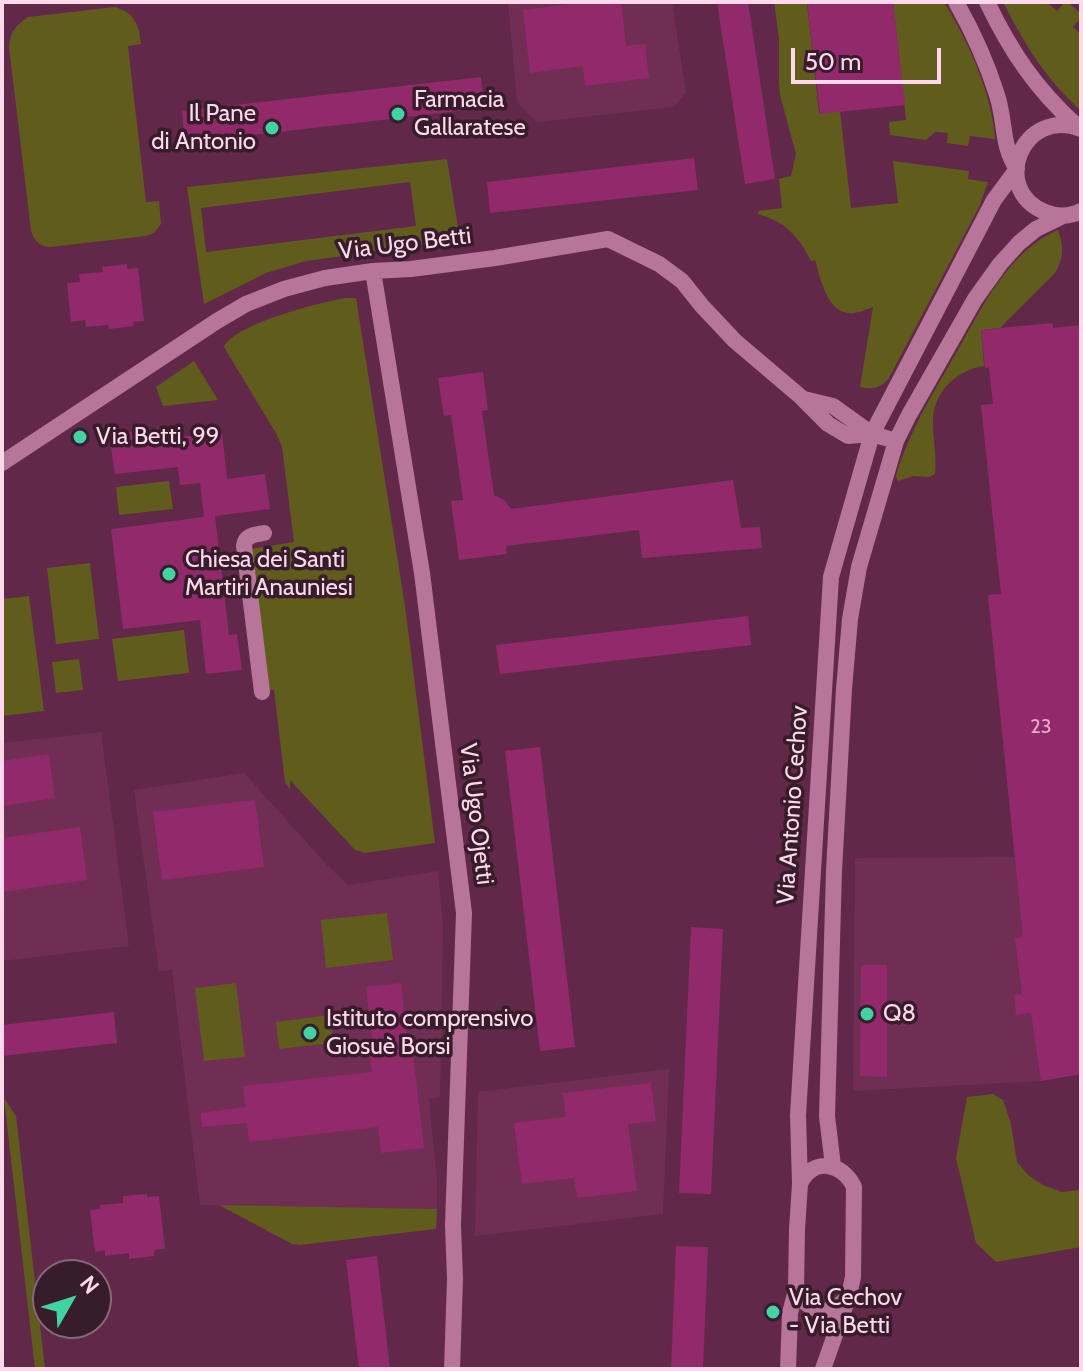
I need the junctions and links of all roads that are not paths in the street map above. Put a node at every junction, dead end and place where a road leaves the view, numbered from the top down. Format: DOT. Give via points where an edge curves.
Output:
graph roads {
  1 [pos="956,2"];
  2 [pos="987,2"];
  3 [pos="1079,128"];
  4 [pos="1017,169"];
  5 [pos="1075,214"];
  6 [pos="373,271"];
  7 [pos="872,434"];
  8 [pos="896,441"];
  9 [pos="2,463"];
  10 [pos="264,533"];
  11 [pos="262,692"];
  12 [pos="833,1166"];
  13 [pos="800,1184"];
  14 [pos="796,1290"];
  15 [pos="849,1295"];
  16 [pos="452,1369"];
  17 [pos="788,1369"];
  18 [pos="823,1369"];
  1 -- 4 [label="street" via="990,74 1005,146"];
  2 -- 3 [label="street" via="1022,66"];
  3 -- 4 [label="street, Via Antonio Cechov" via="1050,126 1038,131 1020,151"];
  4 -- 5 [label="street" via="1020,189 1038,209"];
  4 -- 7 [label="street, Via Antonio Cechov" via="994,200"];
  5 -- 8 [label="street, Via Antonio Cechov" via="1036,229 987,281"];
  6 -- 7 [label="street, Via Ugo Betti" via="608,239 682,281 735,341 828,424 848,436"];
  6 -- 9 [label="street, Via Ugo Betti" via="325,278 246,304"];
  6 -- 16 [label="street, Via Ugo Ojetti" via="422,573 464,913"];
  7 -- 8 [label="street"];
  7 -- 13 [label="street, Via Antonio Cechov" via="831,577 798,1115"];
  8 -- 12 [label="street, Via Antonio Cechov" via="859,567 850,619 834,871 827,1116"];
  10 -- 11 [label="street" via="250,536 244,546"];
  12 -- 13 [label="street" via="810,1171"];
  12 -- 15 [label="street, Via Antonio Cechov" via="854,1187"];
  13 -- 14 [label="street, Via Antonio Cechov"];
  14 -- 15 [label="street" via="807,1305 826,1310"];
  14 -- 17 [label="street, Via Antonio Cechov"];
  15 -- 18 [label="street, Via Antonio Cechov"];
}
